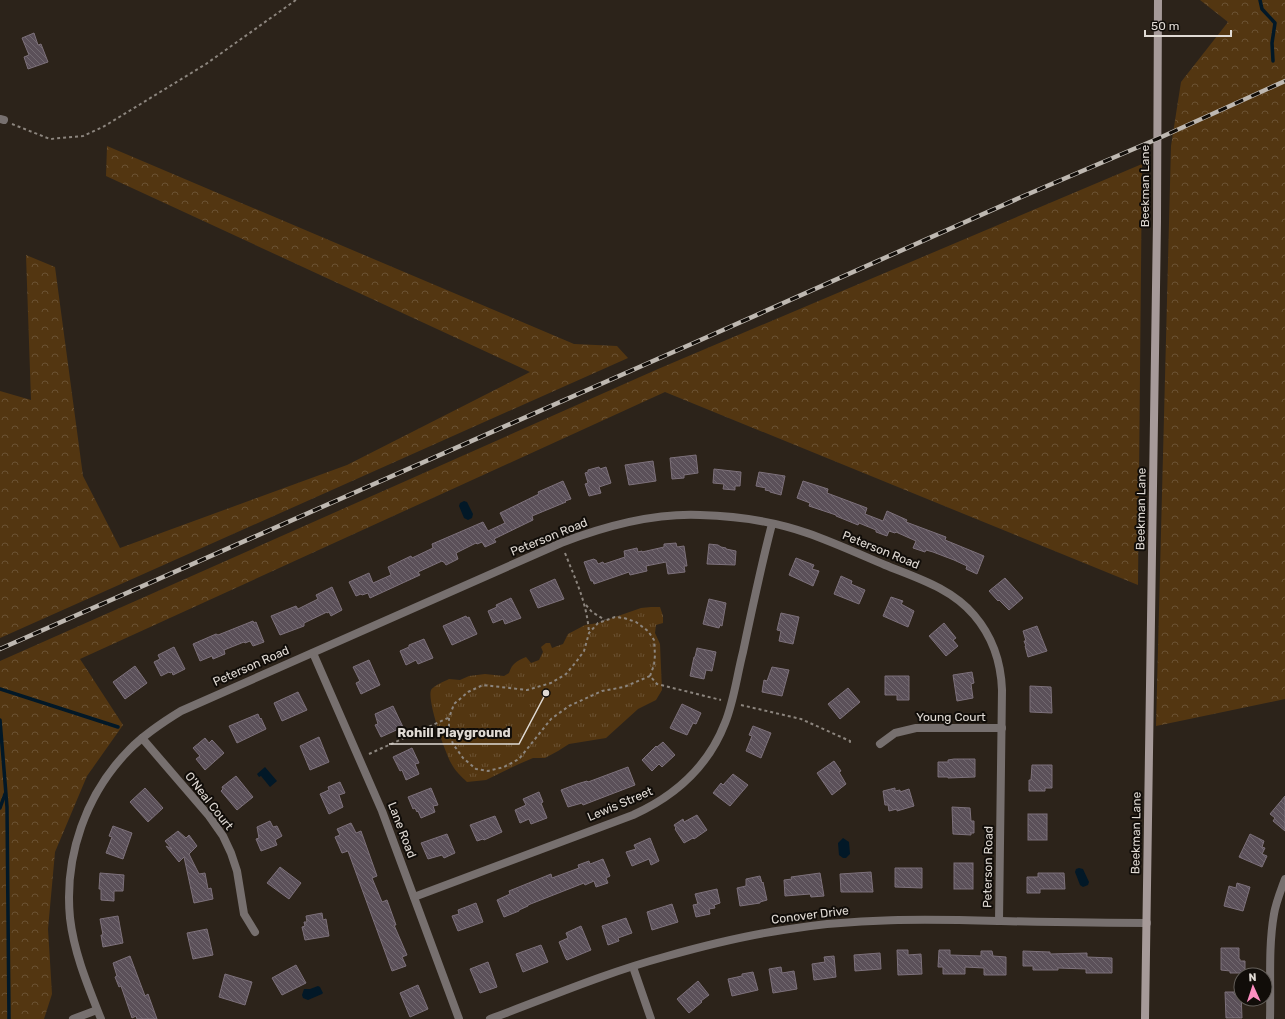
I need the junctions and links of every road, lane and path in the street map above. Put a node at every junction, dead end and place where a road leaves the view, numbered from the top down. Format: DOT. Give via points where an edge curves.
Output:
graph roads {
  1 [pos="296,0"];
  2 [pos="1158,0"];
  3 [pos="2,119"];
  4 [pos="772,524"];
  5 [pos="565,554"];
  6 [pos="585,604"];
  7 [pos="605,620"];
  8 [pos="589,632"];
  9 [pos="313,653"];
  10 [pos="650,676"];
  11 [pos="721,700"];
  12 [pos="740,705"];
  13 [pos="449,718"];
  14 [pos="1002,728"];
  15 [pos="142,738"];
  16 [pos="850,744"];
  17 [pos="880,744"];
  18 [pos="369,754"];
  19 [pos="1285,879"];
  20 [pos="414,897"];
  21 [pos="999,920"];
  22 [pos="1147,923"];
  23 [pos="255,932"];
  24 [pos="633,967"];
  25 [pos="97,1010"];
  26 [pos="73,1019"];
  27 [pos="101,1019"];
  28 [pos="459,1019"];
  29 [pos="490,1019"];
  30 [pos="651,1019"];
  31 [pos="1145,1019"];
  32 [pos="1270,1019"];
  1 -- 3 [label="path" via="206,64 83,136 50,139"];
  2 -- 22 [label="street, Beekman Lane"];
  4 -- 9 [label="street, Peterson Road" via="724,516 698,515 667,516 605,528 561,543"];
  4 -- 14 [label="street, Peterson Road" via="807,533 926,581 961,602 974,615 997,654 1001,672"];
  4 -- 20 [label="street, Lewis Street" via="726,722 709,754 685,783 670,795 633,814"];
  5 -- 6 [label="path"];
  6 -- 7 [label="path"];
  6 -- 8 [label="path"];
  7 -- 8 [label="path"];
  7 -- 10 [label="path" via="624,618 636,622 648,631 654,640 655,655"];
  8 -- 13 [label="path" via="584,651 566,674 551,683 526,690 483,685 468,692 454,704"];
  9 -- 15 [label="street, Peterson Road" via="181,711"];
  9 -- 20 [label="street, Lane Road" via="382,811"];
  10 -- 11 [label="path" via="657,684"];
  10 -- 13 [label="path" via="624,687 602,691 569,706 551,719 519,759 504,767 488,771 476,769 463,758 453,744 449,732"];
  12 -- 16 [label="path" via="801,719 850,741"];
  13 -- 18 [label="path"];
  14 -- 17 [label="street, Young Court" via="916,728 895,733"];
  14 -- 21 [label="street, Peterson Road"];
  15 -- 23 [label="street, O'Neal Court" via="223,836 232,853 237,871 244,914"];
  15 -- 25 [label="street, Peterson Road" via="100,787 82,826 71,872 70,911 74,940"];
  19 -- 32 [label="street" via="1276,907 1272,933"];
  20 -- 28 [label="street, Lane Road"];
  21 -- 22 [label="street, Conover Drive"];
  21 -- 24 [label="street, Conover Drive" via="882,920 791,928 716,943"];
  22 -- 31 [label="street, Beekman Lane"];
  24 -- 29 [label="street, Conover Drive"];
  24 -- 30 [label="street"];
  25 -- 26 [label="street"];
  25 -- 27 [label="street, Peterson Road"];
}
